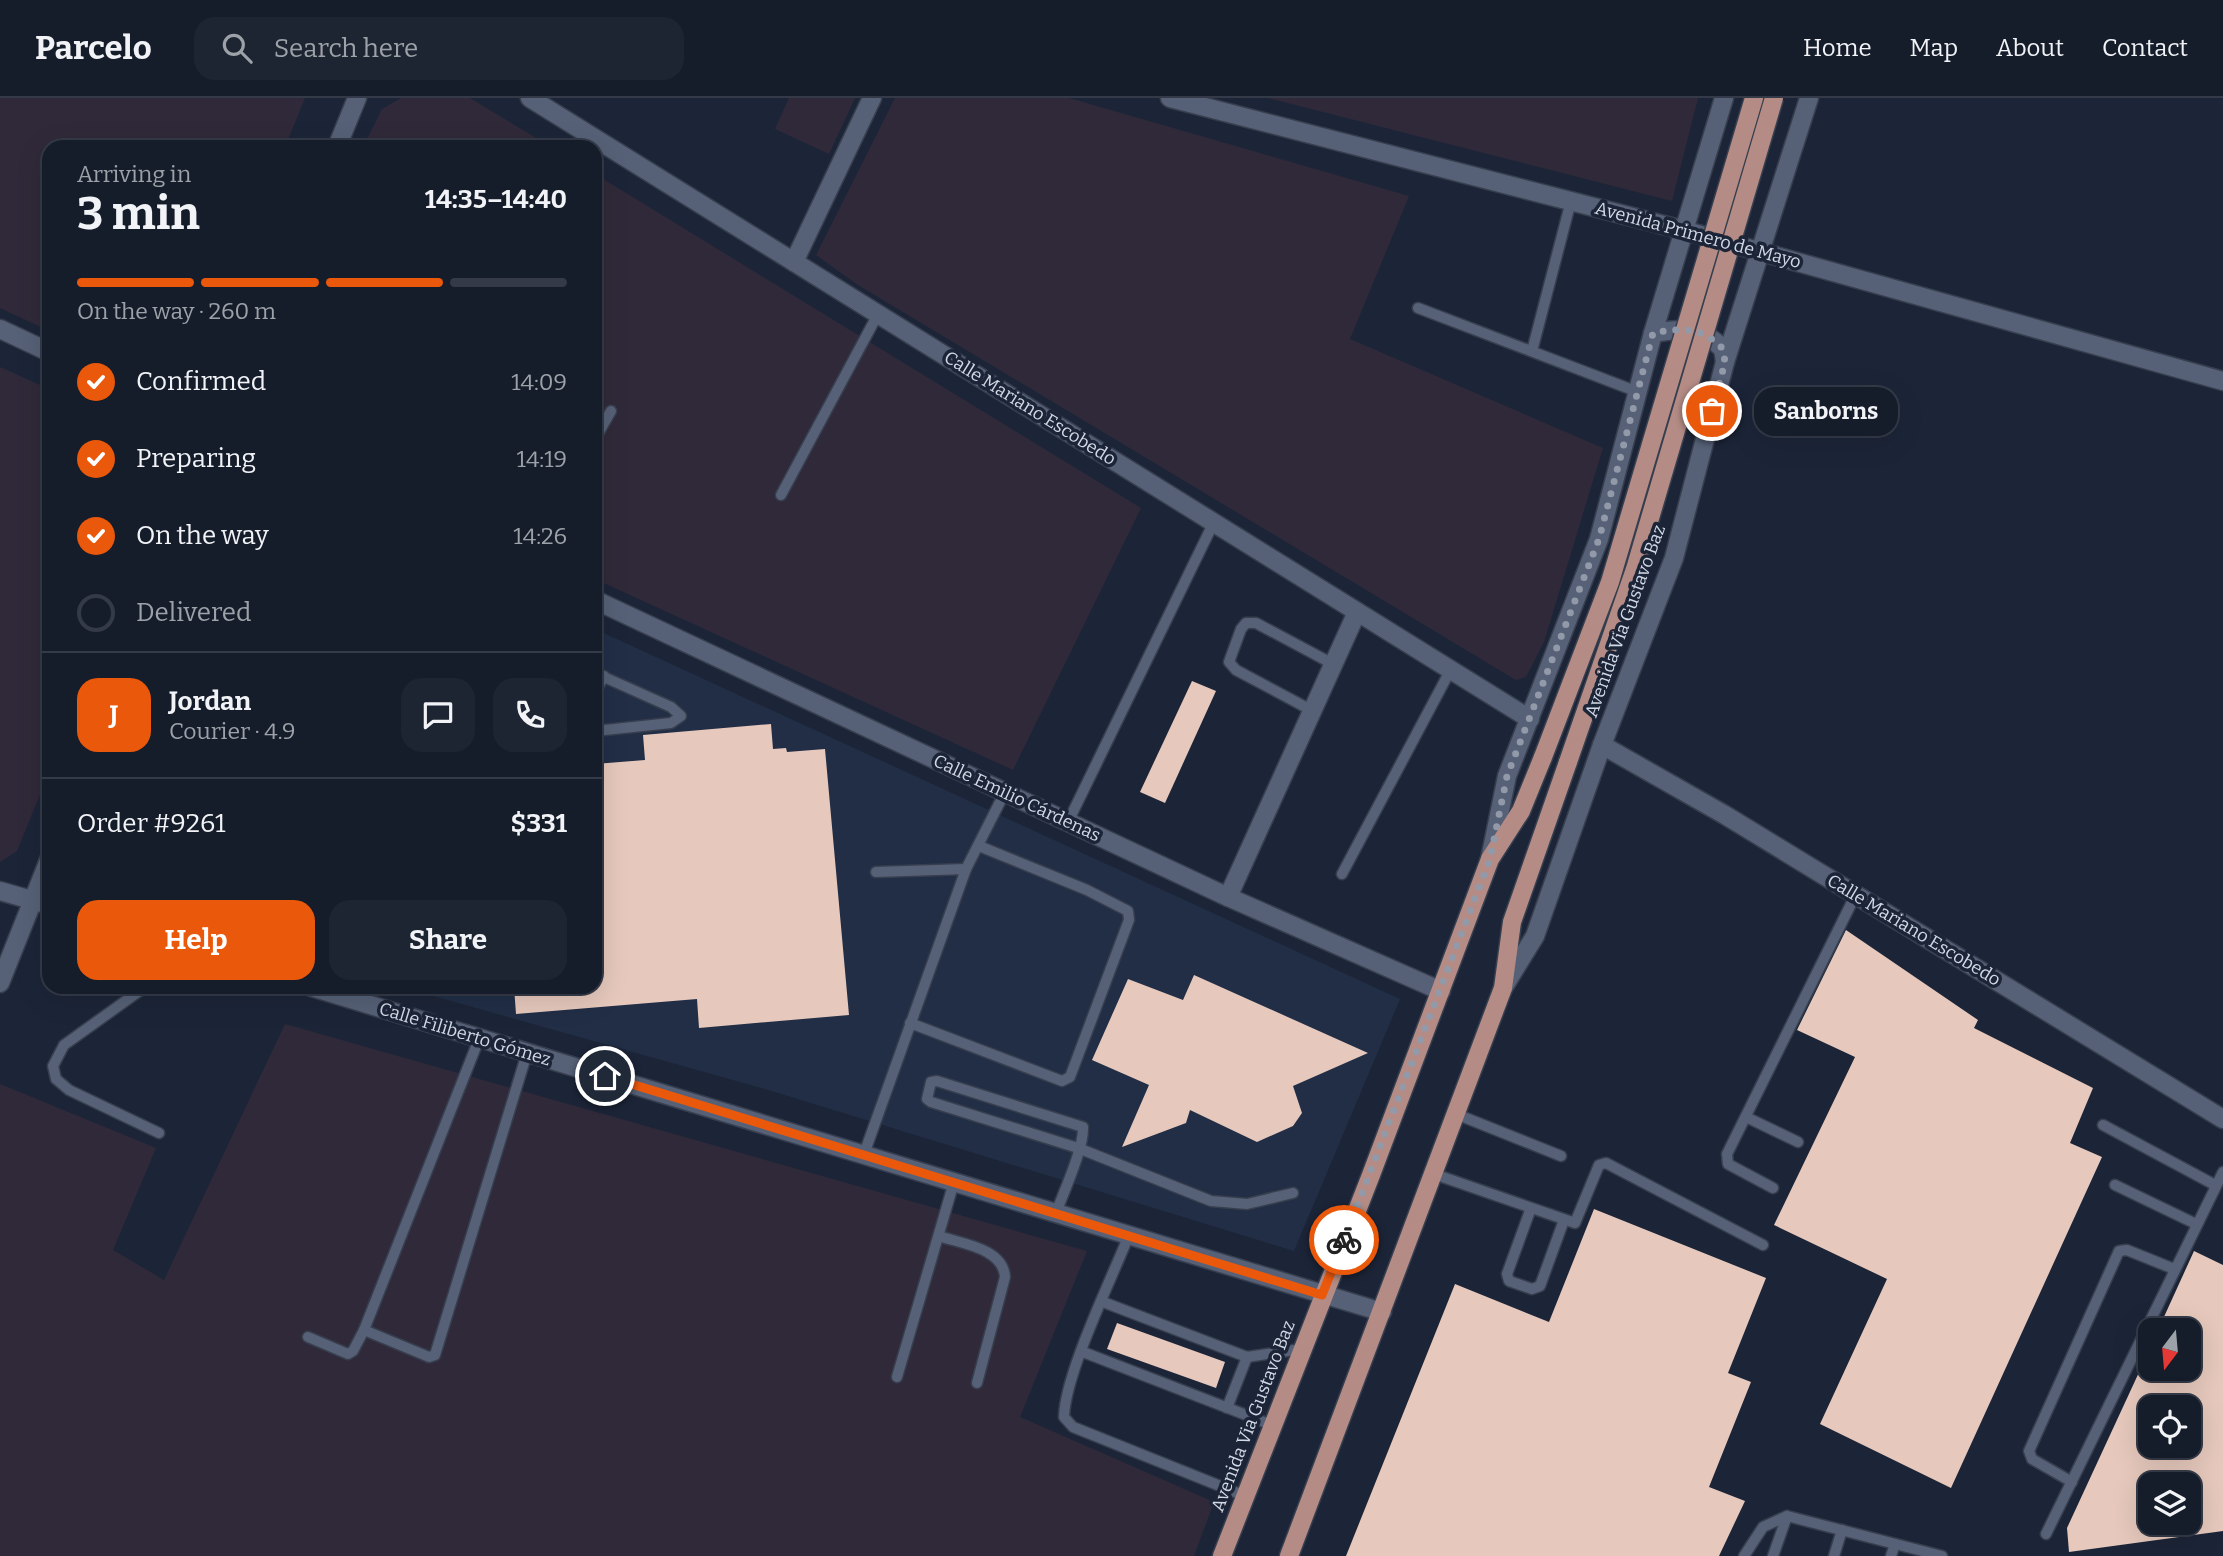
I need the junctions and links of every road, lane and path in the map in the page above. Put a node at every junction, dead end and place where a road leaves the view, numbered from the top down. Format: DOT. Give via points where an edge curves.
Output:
graph roads {
  1 [pos="357,98"];
  2 [pos="530,98"];
  3 [pos="872,98"];
  4 [pos="1170,98"];
  5 [pos="1724,98"];
  6 [pos="1754,98"];
  7 [pos="1774,98"];
  8 [pos="1809,98"];
  9 [pos="340,140"];
  10 [pos="598,140"];
  11 [pos="602,143"];
  12 [pos="1571,201"];
  13 [pos="1683,230"];
  14 [pos="1759,251"];
  15 [pos="794,262"];
  16 [pos="1418,308"];
  17 [pos="878,314"];
  18 [pos="0,329"];
  19 [pos="1653,333"];
  20 [pos="42,349"];
  21 [pos="1532,351"];
  22 [pos="1725,362"];
  23 [pos="2223,381"];
  24 [pos="1637,392"];
  25 [pos="611,411"];
  26 [pos="602,427"];
  27 [pos="781,495"];
  28 [pos="1214,522"];
  29 [pos="602,603"];
  30 [pos="1357,612"];
  31 [pos="1333,664"];
  32 [pos="1450,671"];
  33 [pos="602,675"];
  34 [pos="1311,710"];
  35 [pos="1530,719"];
  36 [pos="602,729"];
  37 [pos="1602,745"];
  38 [pos="1005,792"];
  39 [pos="1068,822"];
  40 [pos="979,846"];
  41 [pos="1490,859"];
  42 [pos="966,869"];
  43 [pos="876,872"];
  44 [pos="1342,874"];
  45 [pos="0,891"];
  46 [pos="1856,894"];
  47 [pos="1228,897"];
  48 [pos="41,902"];
  49 [pos="0,983"];
  50 [pos="1503,988"];
  51 [pos="1441,991"];
  52 [pos="135,994"];
  53 [pos="333,994"];
  54 [pos="910,1023"];
  55 [pos="479,1040"];
  56 [pos="527,1052"];
  57 [pos="1456,1114"];
  58 [pos="1746,1117"];
  59 [pos="2223,1119"];
  60 [pos="2103,1125"];
  61 [pos="159,1133"];
  62 [pos="1798,1142"];
  63 [pos="1078,1148"];
  64 [pos="864,1154"];
  65 [pos="1561,1156"];
  66 [pos="2223,1172"];
  67 [pos="1434,1174"];
  68 [pos="954,1182"];
  69 [pos="2115,1185"];
  70 [pos="2214,1185"];
  71 [pos="1773,1188"];
  72 [pos="1293,1193"];
  73 [pos="1531,1208"];
  74 [pos="1056,1213"];
  75 [pos="1564,1220"];
  76 [pos="2196,1224"];
  77 [pos="1129,1235"];
  78 [pos="939,1236"];
  79 [pos="1763,1245"];
  80 [pos="2174,1269"];
  81 [pos="1322,1295"];
  82 [pos="1102,1302"];
  83 [pos="1382,1312"];
  84 [pos="364,1330"];
  85 [pos="308,1337"];
  86 [pos="1301,1349"];
  87 [pos="1083,1352"];
  88 [pos="1247,1357"];
  89 [pos="897,1377"];
  90 [pos="977,1383"];
  91 [pos="1227,1408"];
  92 [pos="1272,1425"];
  93 [pos="2072,1482"];
  94 [pos="1245,1496"];
  95 [pos="1787,1516"];
  96 [pos="1842,1530"];
  97 [pos="2046,1534"];
  98 [pos="1895,1544"];
  99 [pos="1222,1556"];
  100 [pos="1289,1556"];
  101 [pos="1744,1556"];
  102 [pos="1773,1556"];
  103 [pos="1835,1556"];
  104 [pos="1891,1556"];
  105 [pos="1942,1556"];
  1 -- 9 [label="street"];
  2 -- 10 [label="street, Calle Mariano Escobedo"];
  3 -- 15 [label="street"];
  4 -- 12 [label="street, Avenida Primero de Mayo"];
  5 -- 13 [label="street, Avenida Via Gustavo Baz"];
  6 -- 41 [label="main road, Avenida Via Gustavo Baz, bridge" via="1610,582 1521,811"];
  7 -- 50 [label="main road, Avenida Via Gustavo Baz, bridge" via="1635,569 1511,922"];
  8 -- 14 [label="street, Avenida Via Gustavo Baz"];
  11 -- 15 [label="street, Calle Mariano Escobedo"];
  12 -- 13 [label="street, Avenida Primero de Mayo"];
  12 -- 21 [label="lane"];
  13 -- 14 [label="street, Avenida Primero de Mayo"];
  13 -- 19 [label="street, Avenida Via Gustavo Baz"];
  14 -- 22 [label="street, Avenida Via Gustavo Baz"];
  14 -- 23 [label="street, Avenida Primero de Mayo"];
  15 -- 17 [label="street, Calle Mariano Escobedo"];
  16 -- 21 [label="lane"];
  17 -- 27 [label="lane"];
  17 -- 28 [label="street, Calle Mariano Escobedo"];
  18 -- 20 [label="street"];
  19 -- 22 [label="street" via="1688,328 1703,332 1723,349"];
  19 -- 24 [label="street, Avenida Via Gustavo Baz"];
  21 -- 24 [label="lane"];
  22 -- 37 [label="street, Avenida Via Gustavo Baz" via="1674,558"];
  24 -- 35 [label="street, Avenida Via Gustavo Baz" via="1599,539"];
  25 -- 26 [label="lane"];
  28 -- 30 [label="street, Calle Mariano Escobedo"];
  28 -- 39 [label="lane"];
  29 -- 38 [label="street, Calle Emilio Cárdenas"];
  30 -- 31 [label="street"];
  30 -- 32 [label="street, Calle Mariano Escobedo"];
  31 -- 34 [label="street"];
  31 -- 34 [label="lane" via="1256,623 1241,629 1229,662"];
  32 -- 35 [label="street, Calle Mariano Escobedo"];
  32 -- 44 [label="lane"];
  33 -- 36 [label="lane" via="681,716 671,723"];
  34 -- 47 [label="street"];
  35 -- 41 [label="street, Avenida Via Gustavo Baz" via="1507,776"];
  37 -- 46 [label="street, Calle Mariano Escobedo"];
  37 -- 50 [label="street, Avenida Via Gustavo Baz" via="1535,936"];
  38 -- 39 [label="street, Calle Emilio Cárdenas"];
  38 -- 40 [label="lane"];
  39 -- 47 [label="street, Calle Emilio Cárdenas"];
  40 -- 42 [label="lane"];
  40 -- 54 [label="lane" via="1128,911 1129,920 1070,1077 1066,1081 1052,1078"];
  41 -- 51 [label="main road, Avenida Via Gustavo Baz"];
  42 -- 43 [label="lane"];
  42 -- 54 [label="lane"];
  45 -- 48 [label="street"];
  46 -- 58 [label="lane"];
  46 -- 59 [label="street, Calle Mariano Escobedo"];
  47 -- 51 [label="street, Calle Emilio Cárdenas"];
  48 -- 49 [label="street"];
  50 -- 57 [label="main road, Avenida Via Gustavo Baz"];
  51 -- 81 [label="main road, Avenida Via Gustavo Baz"];
  52 -- 61 [label="lane" via="64,1045 53,1066 57,1079 69,1090"];
  53 -- 55 [label="street, Calle Filiberto Gómez"];
  54 -- 64 [label="lane"];
  55 -- 56 [label="street, Calle Filiberto Gómez"];
  55 -- 84 [label="lane"];
  56 -- 64 [label="street, Calle Filiberto Gómez"];
  56 -- 84 [label="lane" via="435,1355 429,1357"];
  57 -- 65 [label="lane"];
  57 -- 67 [label="main road, Avenida Via Gustavo Baz"];
  58 -- 62 [label="lane"];
  58 -- 71 [label="lane" via="1726,1161"];
  60 -- 70 [label="lane"];
  63 -- 63 [label="lane" via="1084,1130 1080,1125 937,1081 931,1083 927,1099 931,1101"];
  63 -- 72 [label="lane" via="1227,1204"];
  63 -- 74 [label="lane"];
  64 -- 68 [label="street, Calle Filiberto Gómez"];
  66 -- 70 [label="lane"];
  67 -- 73 [label="lane"];
  67 -- 83 [label="main road, Avenida Via Gustavo Baz"];
  68 -- 74 [label="street, Calle Filiberto Gómez"];
  68 -- 78 [label="lane"];
  69 -- 76 [label="lane"];
  70 -- 76 [label="lane"];
  73 -- 75 [label="lane"];
  73 -- 75 [label="lane" via="1507,1274 1509,1281 1540,1286"];
  74 -- 77 [label="street, Calle Filiberto Gómez"];
  75 -- 79 [label="lane" via="1575,1223 1578,1219 1600,1165 1606,1163"];
  76 -- 80 [label="lane"];
  77 -- 81 [label="street, Calle Filiberto Gómez"];
  77 -- 82 [label="lane"];
  78 -- 89 [label="lane"];
  78 -- 90 [label="lane" via="996,1256 1004,1265 1005,1277"];
  80 -- 93 [label="lane"];
  80 -- 93 [label="lane" via="2119,1251 2029,1451 2032,1459"];
  81 -- 83 [label="street, Calle Filiberto Gómez"];
  81 -- 86 [label="main road, Avenida Via Gustavo Baz"];
  82 -- 87 [label="lane"];
  82 -- 88 [label="lane"];
  83 -- 100 [label="main road, Avenida Via Gustavo Baz"];
  84 -- 85 [label="lane" via="348,1353"];
  86 -- 88 [label="lane"];
  86 -- 92 [label="main road, Avenida Via Gustavo Baz"];
  87 -- 91 [label="lane"];
  87 -- 94 [label="lane" via="1064,1404 1064,1417 1073,1427"];
  88 -- 91 [label="lane"];
  91 -- 92 [label="lane"];
  92 -- 94 [label="main road, Avenida Via Gustavo Baz"];
  93 -- 97 [label="lane"];
  94 -- 99 [label="main road, Avenida Via Gustavo Baz"];
  95 -- 96 [label="lane"];
  95 -- 101 [label="lane" via="1763,1527"];
  95 -- 102 [label="lane"];
  96 -- 98 [label="lane"];
  96 -- 103 [label="lane"];
  98 -- 104 [label="lane"];
  98 -- 105 [label="lane"];
}
